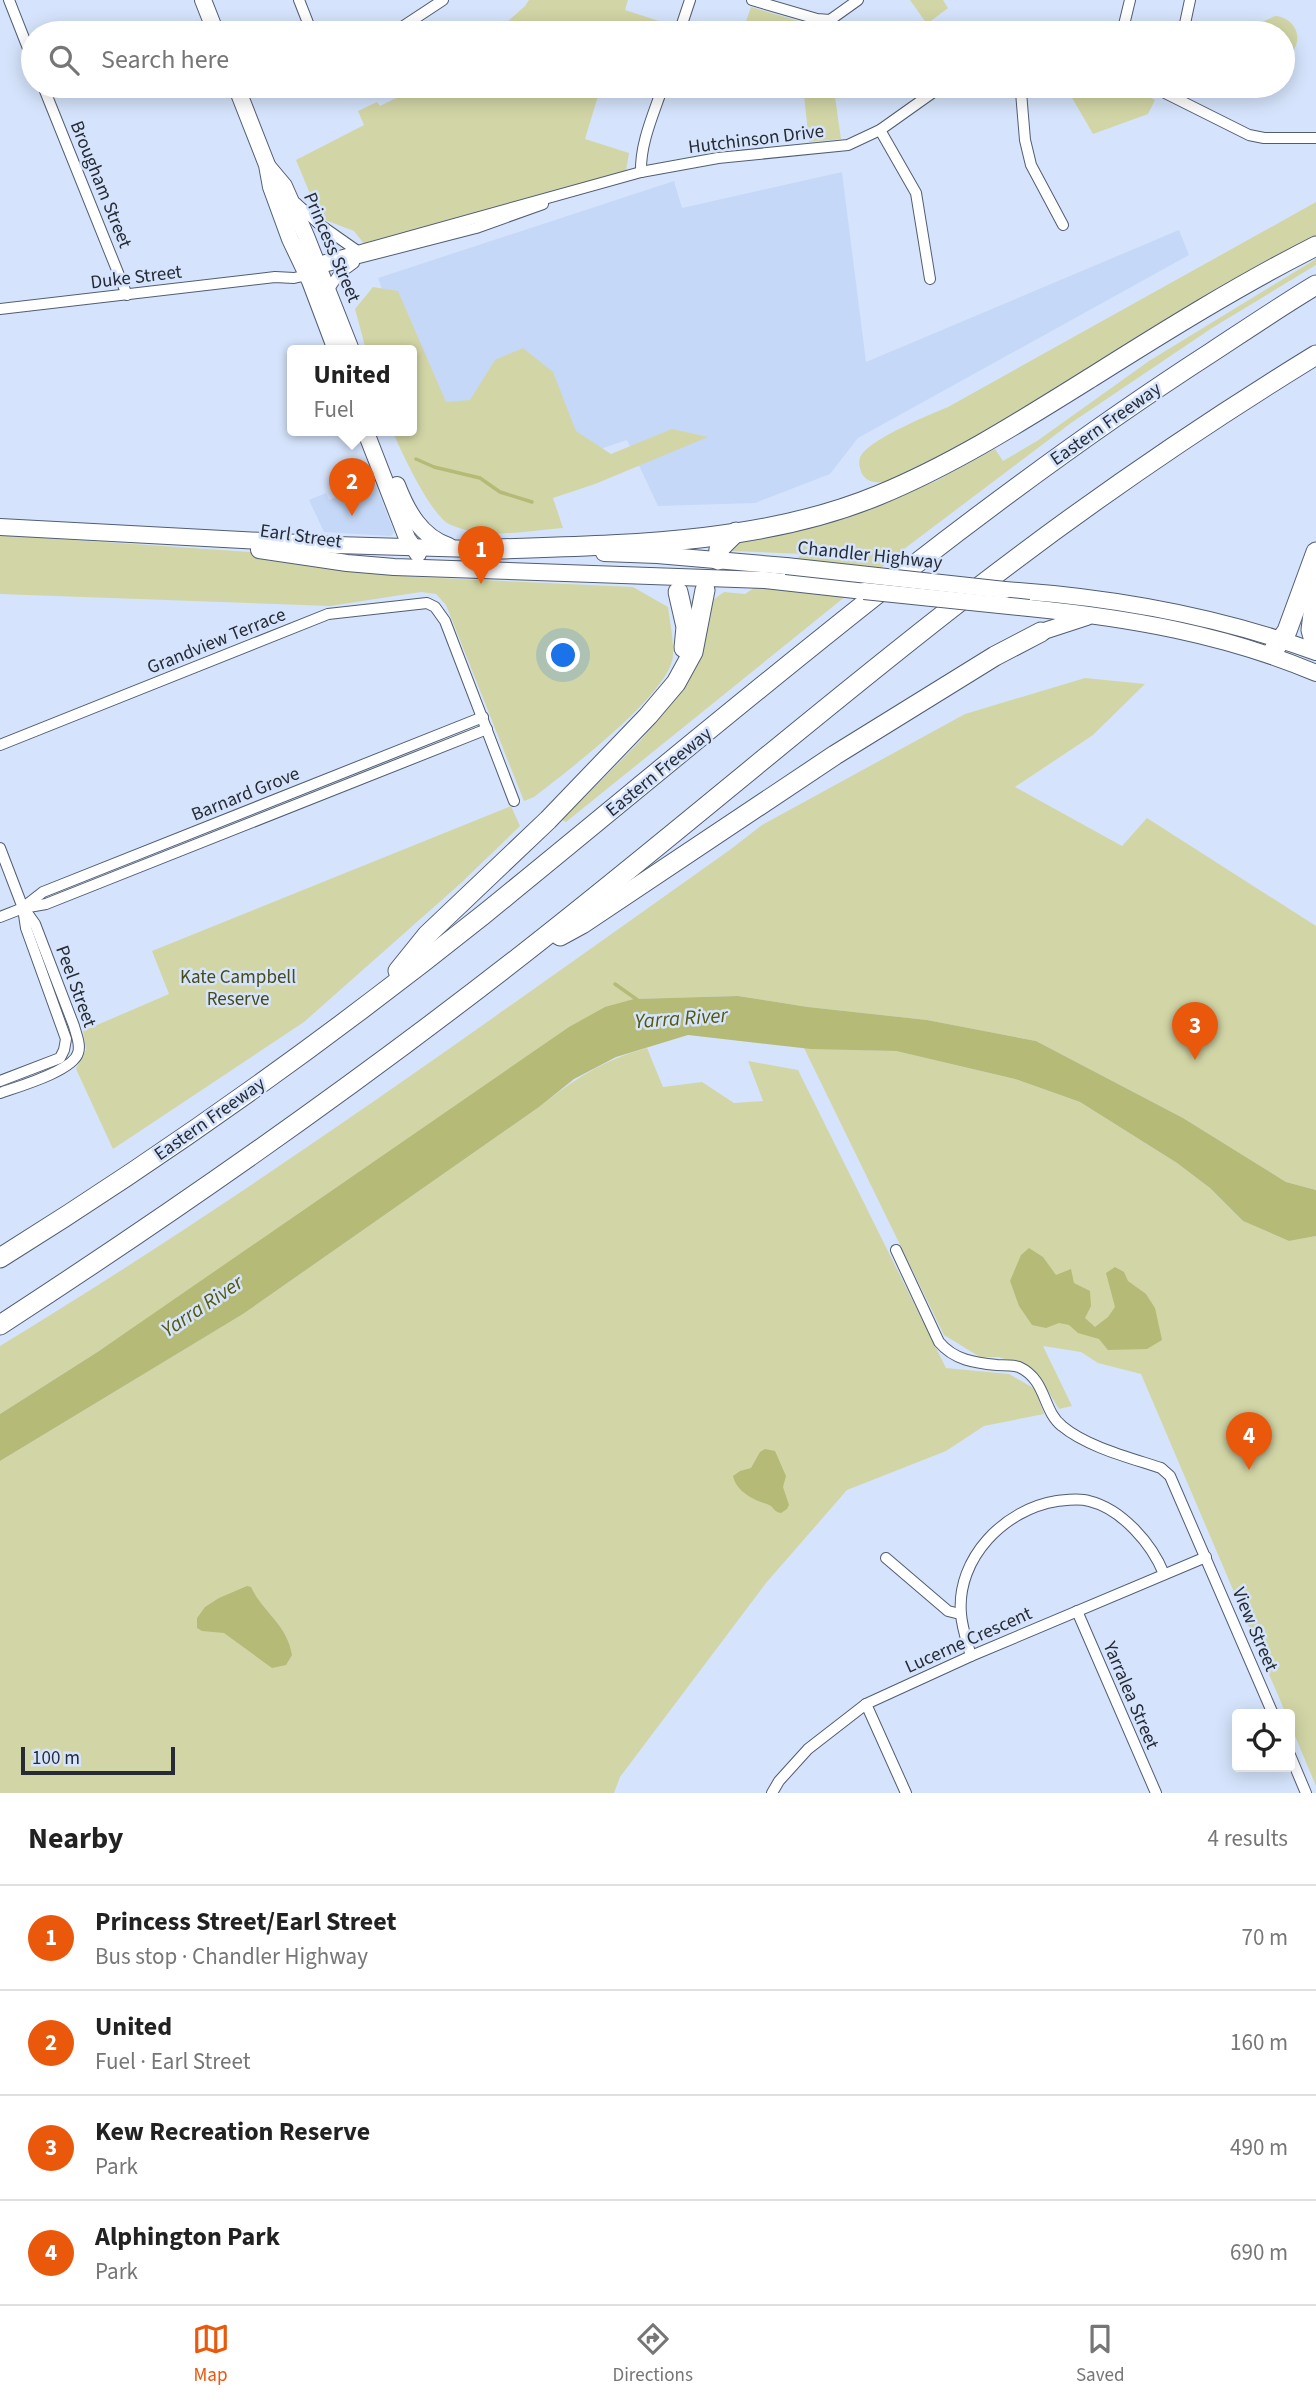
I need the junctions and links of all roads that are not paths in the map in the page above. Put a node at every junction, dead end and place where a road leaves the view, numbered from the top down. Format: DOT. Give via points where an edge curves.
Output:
graph roads {
  1 [pos="9,0"];
  2 [pos="202,0"];
  3 [pos="299,0"];
  4 [pos="443,0"];
  5 [pos="690,0"];
  6 [pos="752,0"];
  7 [pos="858,0"];
  8 [pos="1130,0"];
  9 [pos="1190,0"];
  10 [pos="211,21"];
  11 [pos="307,21"];
  12 [pos="411,21"];
  13 [pos="683,21"];
  14 [pos="1125,21"];
  15 [pos="1186,21"];
  16 [pos="21,30"];
  17 [pos="48,98"];
  18 [pos="241,98"];
  19 [pos="659,98"];
  20 [pos="925,98"];
  21 [pos="1022,98"];
  22 [pos="1185,98"];
  23 [pos="880,130"];
  24 [pos="1316,138"];
  25 [pos="267,164"];
  26 [pos="641,172"];
  27 [pos="284,187"];
  28 [pos="560,196"];
  29 [pos="1063,226"];
  30 [pos="1316,246"];
  31 [pos="356,250"];
  32 [pos="366,257"];
  33 [pos="312,268"];
  34 [pos="930,279"];
  35 [pos="1316,285"];
  36 [pos="329,289"];
  37 [pos="127,295"];
  38 [pos="0,309"];
  39 [pos="335,345"];
  40 [pos="349,345"];
  41 [pos="1316,355"];
  42 [pos="367,436"];
  43 [pos="379,436"];
  44 [pos="0,527"];
  45 [pos="736,532"];
  46 [pos="160,537"];
  47 [pos="412,547"];
  48 [pos="458,548"];
  49 [pos="498,550"];
  50 [pos="1316,552"];
  51 [pos="718,560"];
  52 [pos="437,568"];
  53 [pos="673,584"];
  54 [pos="707,584"];
  55 [pos="1316,589"];
  56 [pos="1005,590"];
  57 [pos="1033,615"];
  58 [pos="1089,616"];
  59 [pos="1277,647"];
  60 [pos="1316,650"];
  61 [pos="1316,673"];
  62 [pos="662,700"];
  63 [pos="483,717"];
  64 [pos="487,729"];
  65 [pos="0,745"];
  66 [pos="514,801"];
  67 [pos="0,848"];
  68 [pos="23,908"];
  69 [pos="0,917"];
  70 [pos="524,954"];
  71 [pos="378,996"];
  72 [pos="0,1081"];
  73 [pos="0,1093"];
  74 [pos="896,1250"];
  75 [pos="0,1258"];
  76 [pos="0,1325"];
  77 [pos="1206,1557"];
  78 [pos="886,1558"];
  79 [pos="1164,1574"];
  80 [pos="1077,1611"];
  81 [pos="960,1615"];
  82 [pos="971,1656"];
  83 [pos="866,1704"];
  84 [pos="1271,1709"];
  85 [pos="1295,1767"];
  86 [pos="772,1793"];
  87 [pos="906,1793"];
  88 [pos="1156,1793"];
  89 [pos="1306,1793"];
  1 -- 16 [label="street"];
  2 -- 10 [label="main road"];
  3 -- 11 [label="street"];
  4 -- 12 [label="street"];
  5 -- 13 [label="street"];
  6 -- 7 [label="street" via="830,20"];
  8 -- 14 [label="street"];
  9 -- 15 [label="street"];
  17 -- 37 [label="street, Brougham Street"];
  18 -- 25 [label="main road, Princess Street"];
  19 -- 26 [label="street"];
  20 -- 23 [label="street, Hutchinson Drive"];
  21 -- 29 [label="street" via="1031,166"];
  22 -- 24 [label="street" via="1249,135"];
  23 -- 26 [label="street, Hutchinson Drive" via="848,145 718,158"];
  23 -- 34 [label="street" via="916,193"];
  25 -- 27 [label="main road, Princess Street"];
  25 -- 33 [label="main road, Princess Street" via="271,187"];
  26 -- 28 [label="street, Hutchinson Drive"];
  27 -- 31 [label="street" via="301,209"];
  27 -- 33 [label="main road, Princess Street"];
  28 -- 31 [label="street, Hutchinson Drive"];
  28 -- 32 [label="street, Hutchinson Drive" via="476,229"];
  30 -- 45 [label="highway" via="936,468 839,509"];
  31 -- 33 [label="street, Hutchinson Drive"];
  32 -- 33 [label="street, Hutchinson Drive"];
  32 -- 36 [label="street, Hutchinson Drive" via="339,274"];
  33 -- 36 [label="main road, Princess Street"];
  33 -- 37 [label="street, Duke Street" via="294,278 275,276"];
  33 -- 39 [label="main road, Princess Street"];
  35 -- 71 [label="highway, Eastern Freeway" via="1068,448 966,523"];
  36 -- 40 [label="main road, Princess Street"];
  37 -- 38 [label="street, Duke Street"];
  41 -- 70 [label="highway" via="1104,495 971,593"];
  42 -- 47 [label="main road"];
  43 -- 48 [label="main road" via="416,523 435,540"];
  44 -- 46 [label="main road, Earl Street"];
  45 -- 49 [label="highway" via="629,544"];
  45 -- 51 [label="highway" via="719,549"];
  46 -- 47 [label="main road, Earl Street"];
  46 -- 52 [label="main road, Earl Street" via="347,563"];
  47 -- 48 [label="main road, Chandler Highway"];
  47 -- 52 [label="main road"];
  48 -- 49 [label="main road, Chandler Highway"];
  49 -- 51 [label="main road, Chandler Highway"];
  50 -- 59 [label="highway"];
  51 -- 54 [label="main road"];
  51 -- 56 [label="main road, Chandler Highway, bridge"];
  52 -- 53 [label="main road, Chandler Highway"];
  53 -- 54 [label="main road, Chandler Highway"];
  53 -- 62 [label="highway" via="686,627 685,643"];
  54 -- 57 [label="main road, Chandler Highway, bridge" via="765,580"];
  54 -- 62 [label="highway" via="693,652"];
  55 -- 60 [label="highway" via="1311,630"];
  56 -- 57 [label="main road"];
  56 -- 59 [label="main road, Chandler Highway" via="1191,614 1237,625"];
  57 -- 58 [label="main road"];
  57 -- 58 [label="main road, Chandler Highway"];
  57 -- 70 [label="highway" via="995,656 835,755 582,924"];
  58 -- 59 [label="main road, Chandler Highway"];
  59 -- 60 [label="main road, Chandler Highway"];
  59 -- 61 [label="main road, Chandler Highway"];
  62 -- 71 [label="highway" via="557,811 427,935"];
  63 -- 64 [label="street"];
  63 -- 65 [label="street, Grandview Terrace" via="445,621 426,603 328,614"];
  63 -- 68 [label="street, Barnard Grove" via="43,892"];
  64 -- 66 [label="street"];
  64 -- 68 [label="street, Barnard Grove" via="46,904"];
  67 -- 68 [label="street, Peel Street"];
  68 -- 69 [label="street, Barnard Grove"];
  68 -- 72 [label="street, Peel Street" via="66,1039 60,1058"];
  68 -- 73 [label="street, Peel Street" via="35,924 78,1041 78,1054 58,1071"];
  70 -- 76 [label="highway" via="236,1168"];
  71 -- 75 [label="highway, Eastern Freeway" via="202,1124"];
  74 -- 77 [label="street, View Street" via="948,1353 963,1360 1018,1367 1035,1378 1060,1425 1082,1439 1161,1468 1174,1482"];
  77 -- 79 [label="street, Lucerne Crescent"];
  77 -- 84 [label="street, View Street"];
  78 -- 81 [label="street" via="947,1611"];
  79 -- 80 [label="street, Lucerne Crescent"];
  79 -- 81 [label="street" via="1136,1530 1115,1511 1088,1500 1041,1504 1010,1519 989,1537 964,1580"];
  80 -- 82 [label="street, Lucerne Crescent"];
  80 -- 88 [label="street, Yarralea Street"];
  81 -- 82 [label="street"];
  82 -- 83 [label="street, Lucerne Crescent"];
  83 -- 86 [label="street, Lucerne Crescent" via="808,1749"];
  83 -- 87 [label="street"];
  85 -- 89 [label="street"];
}
